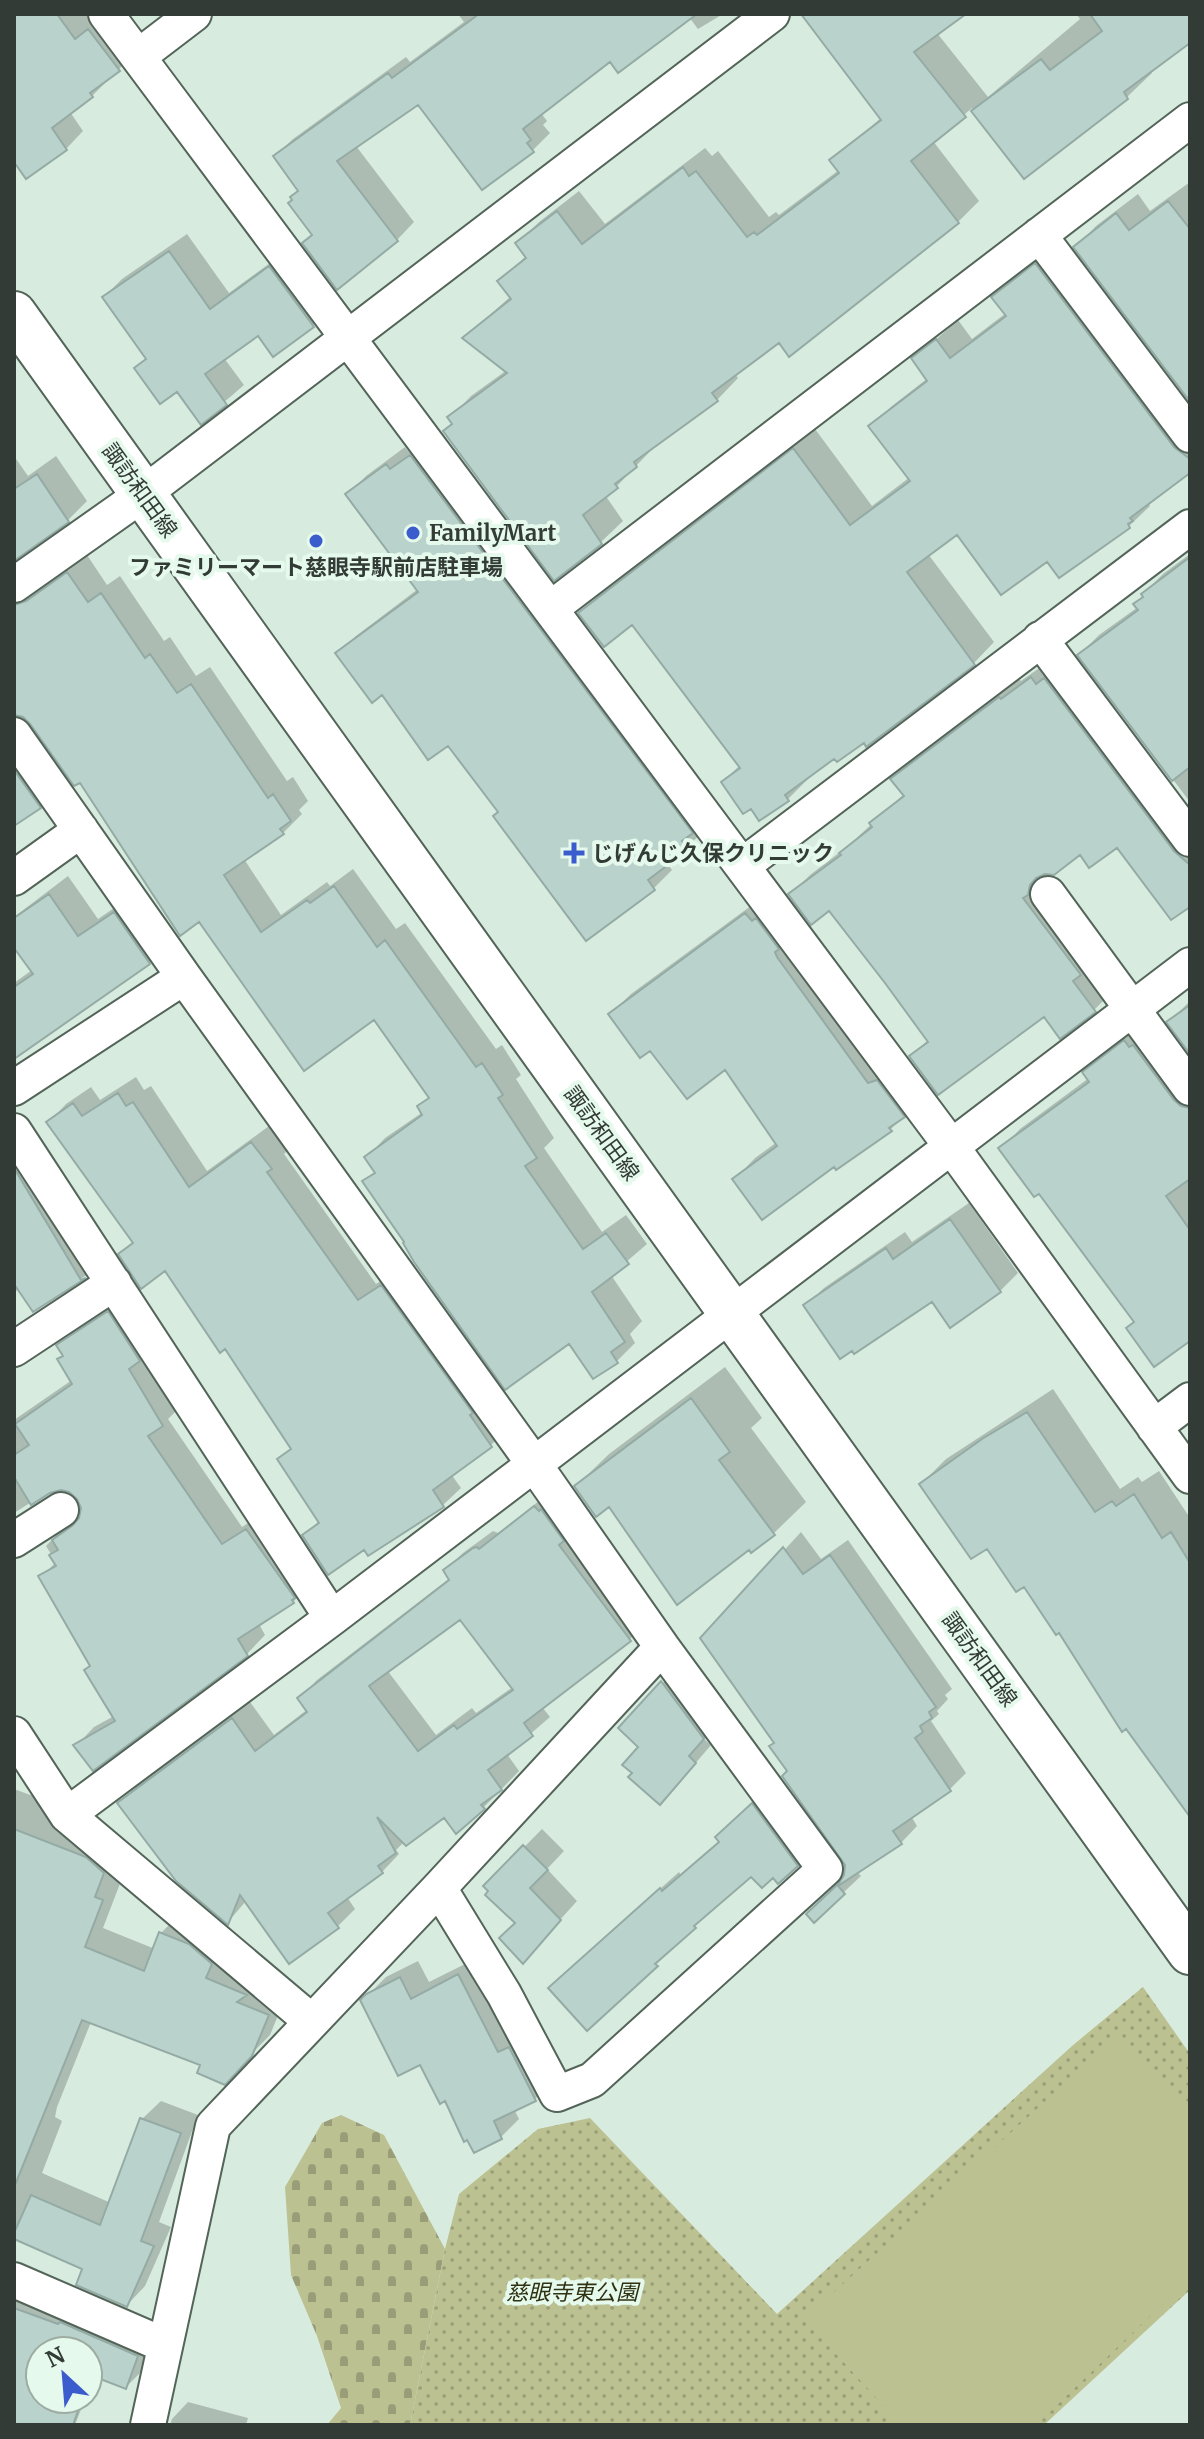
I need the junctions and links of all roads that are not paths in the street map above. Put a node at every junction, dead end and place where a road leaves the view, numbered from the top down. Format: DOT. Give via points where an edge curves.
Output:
graph roads {
  1 [pos="106,14"];
  2 [pos="194,14"];
  3 [pos="772,14"];
  4 [pos="139,56"];
  5 [pos="1190,120"];
  6 [pos="1039,235"];
  7 [pos="14,314"];
  8 [pos="348,338"];
  9 [pos="1190,435"];
  10 [pos="143,494"];
  11 [pos="1190,527"];
  12 [pos="14,585"];
  13 [pos="550,609"];
  14 [pos="1040,639"];
  15 [pos="14,735"];
  16 [pos="81,830"];
  17 [pos="1190,839"];
  18 [pos="742,866"];
  19 [pos="14,878"];
  20 [pos="1048,894"];
  21 [pos="1190,965"];
  22 [pos="184,977"];
  23 [pos="1132,1009"];
  24 [pos="14,1088"];
  25 [pos="1190,1088"];
  26 [pos="14,1131"];
  27 [pos="951,1146"];
  28 [pos="114,1283"];
  29 [pos="730,1312"];
  30 [pos="14,1349"];
  31 [pos="1190,1400"];
  32 [pos="1154,1427"];
  33 [pos="534,1464"];
  34 [pos="1190,1476"];
  35 [pos="61,1510"];
  36 [pos="14,1540"];
  37 [pos="332,1618"];
  38 [pos="662,1647"];
  39 [pos="14,1734"];
  40 [pos="67,1815"];
  41 [pos="439,1888"];
  42 [pos="1190,1952"];
  43 [pos="311,2021"];
  44 [pos="14,2280"];
  45 [pos="164,2345"];
  46 [pos="148,2425"];
  1 -- 4 [label="street"];
  2 -- 4 [label="street"];
  3 -- 8 [label="street"];
  4 -- 8 [label="street"];
  5 -- 6 [label="street"];
  6 -- 9 [label="street"];
  6 -- 13 [label="street"];
  7 -- 10 [label="street, 諏訪和田線"];
  8 -- 10 [label="street"];
  8 -- 13 [label="street"];
  10 -- 12 [label="street"];
  10 -- 29 [label="street, 諏訪和田線"];
  11 -- 14 [label="street"];
  13 -- 18 [label="street"];
  14 -- 17 [label="street"];
  14 -- 18 [label="street"];
  15 -- 16 [label="street"];
  16 -- 19 [label="street"];
  16 -- 22 [label="street"];
  18 -- 27 [label="street"];
  20 -- 23 [label="street"];
  21 -- 23 [label="street"];
  22 -- 24 [label="street"];
  22 -- 33 [label="street"];
  23 -- 25 [label="street"];
  23 -- 27 [label="street"];
  26 -- 28 [label="street"];
  27 -- 29 [label="street"];
  27 -- 32 [label="street"];
  28 -- 30 [label="street"];
  28 -- 37 [label="street"];
  29 -- 33 [label="street"];
  29 -- 42 [label="street, 諏訪和田線"];
  31 -- 32 [label="street"];
  32 -- 34 [label="street"];
  33 -- 37 [label="street"];
  33 -- 38 [label="street"];
  35 -- 36 [label="street"];
  37 -- 40 [label="street"];
  38 -- 41 [label="street"];
  38 -- 41 [label="street" via="825,1869 592,2080 557,2094"];
  39 -- 40 [label="street"];
  40 -- 43 [label="street"];
  41 -- 43 [label="street"];
  43 -- 45 [label="street" via="213,2126"];
  44 -- 45 [label="street"];
  45 -- 46 [label="street"];
}
